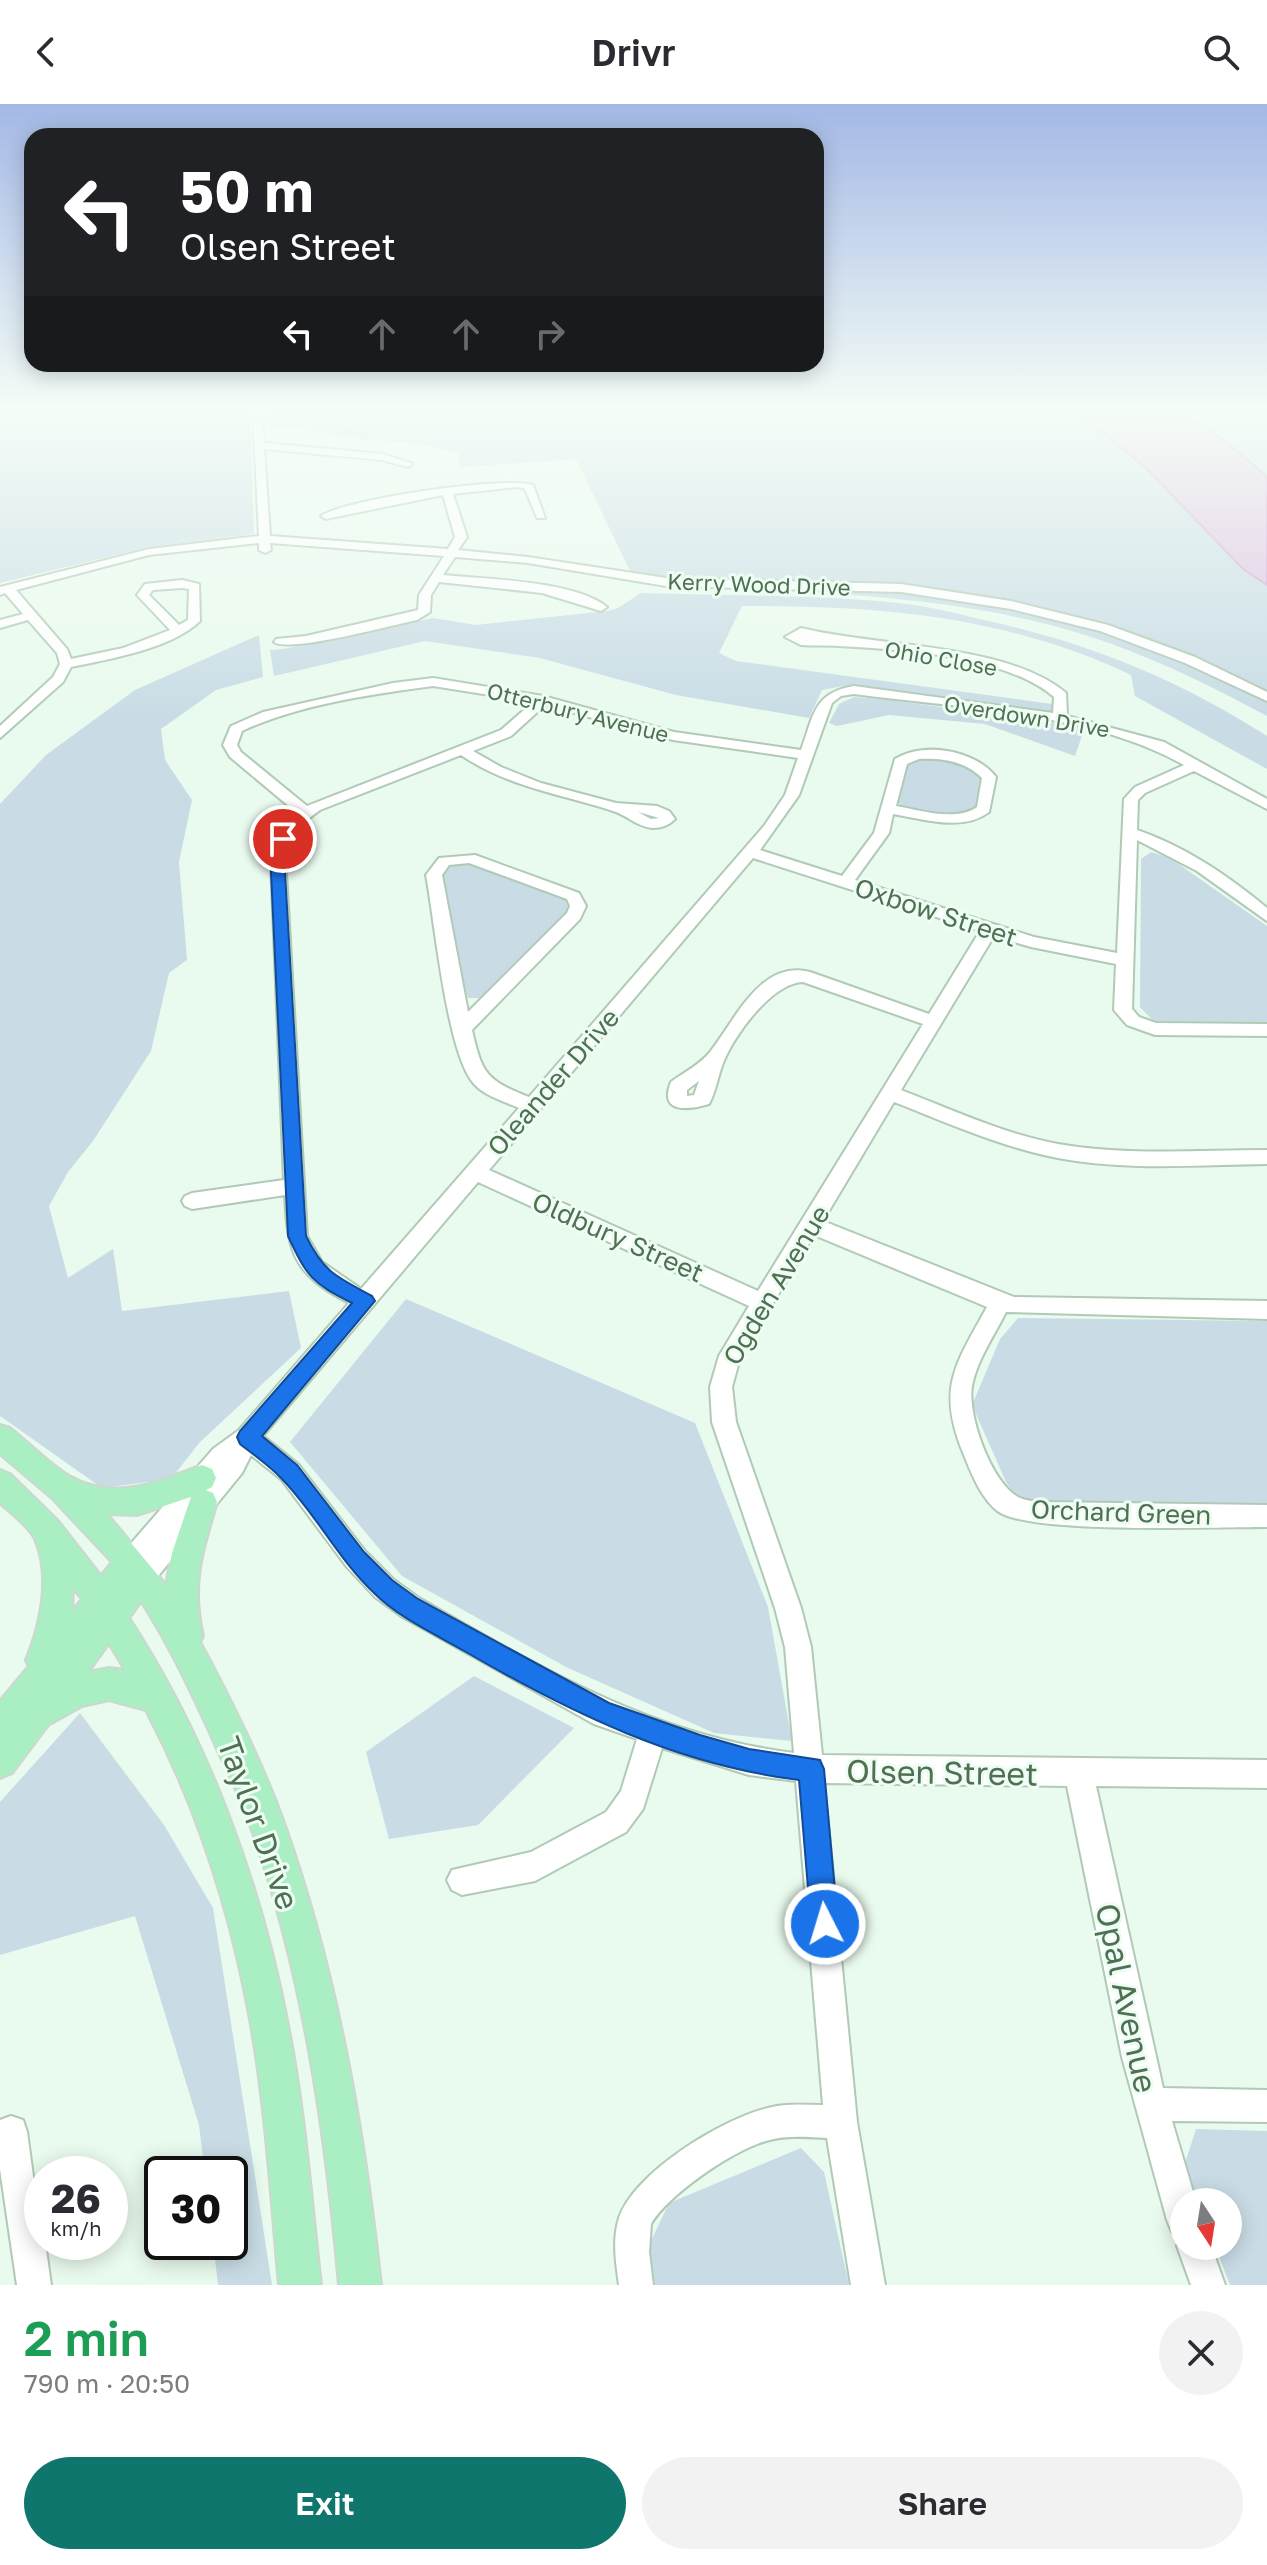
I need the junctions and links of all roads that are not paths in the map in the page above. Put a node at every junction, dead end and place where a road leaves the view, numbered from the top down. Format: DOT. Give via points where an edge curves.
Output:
graph roads {
  1 [pos="262,514"];
  2 [pos="333,514"];
  3 [pos="454,514"];
  4 [pos="326,516"];
  5 [pos="263,539"];
  6 [pos="451,554"];
  7 [pos="410,562"];
  8 [pos="430,565"];
  9 [pos="443,566"];
  10 [pos="435,578"];
  11 [pos="4,590"];
  12 [pos="601,607"];
  13 [pos="31,615"];
  14 [pos="0,624"];
  15 [pos="177,630"];
  16 [pos="280,642"];
  17 [pos="839,642"];
  18 [pos="66,664"];
  19 [pos="1267,697"];
  20 [pos="543,700"];
  21 [pos="823,706"];
  22 [pos="0,712"];
  23 [pos="21,715"];
  24 [pos="1060,718"];
  25 [pos="0,734"];
  26 [pos="463,750"];
  27 [pos="806,755"];
  28 [pos="1195,765"];
  29 [pos="1267,805"];
  30 [pos="621,808"];
  31 [pos="888,809"];
  32 [pos="306,813"];
  33 [pos="1131,833"];
  34 [pos="750,852"];
  35 [pos="845,883"];
  36 [pos="1267,916"];
  37 [pos="990,929"];
  38 [pos="1125,960"];
  39 [pos="934,1022"];
  40 [pos="463,1028"];
  41 [pos="1267,1030"];
  42 [pos="715,1060"];
  43 [pos="890,1093"];
  44 [pos="533,1106"];
  45 [pos="1267,1157"];
  46 [pos="475,1172"];
  47 [pos="293,1186"];
  48 [pos="192,1201"];
  49 [pos="811,1225"];
  50 [pos="366,1301"];
  51 [pos="762,1302"];
  52 [pos="1000,1302"];
  53 [pos="1267,1310"];
  54 [pos="0,1437"];
  55 [pos="247,1437"];
  56 [pos="0,1483"];
  57 [pos="62,1487"];
  58 [pos="203,1490"];
  59 [pos="1267,1516"];
  60 [pos="43,1523"];
  61 [pos="136,1570"];
  62 [pos="107,1606"];
  63 [pos="191,1654"];
  64 [pos="156,1697"];
  65 [pos="19,1713"];
  66 [pos="653,1732"];
  67 [pos="0,1761"];
  68 [pos="811,1769"];
  69 [pos="1079,1774"];
  70 [pos="1267,1774"];
  71 [pos="462,1880"];
  72 [pos="1150,2104"];
  73 [pos="1267,2106"];
  74 [pos="841,2122"];
  75 [pos="11,2132"];
  76 [pos="1175,2188"];
  77 [pos="1199,2260"];
  78 [pos="34,2285"];
  79 [pos="300,2285"];
  80 [pos="360,2285"];
  81 [pos="636,2285"];
  82 [pos="868,2285"];
  83 [pos="1208,2285"];
  1 -- 5 [label="street"];
  2 -- 4 [label="street"];
  3 -- 6 [label="street" via="461,537"];
  5 -- 6 [label="street, Kerry Wood Drive"];
  5 -- 7 [label="street" via="264,549 275,553 310,549"];
  5 -- 11 [label="street, Kerry Wood Drive" via="149,552"];
  6 -- 9 [label="street"];
  6 -- 19 [label="street, Kerry Wood Drive" via="666,582 901,588 1011,605 1104,628 1190,660"];
  8 -- 9 [label="street"];
  9 -- 10 [label="street"];
  10 -- 12 [label="street" via="580,598"];
  10 -- 16 [label="street" via="418,616"];
  11 -- 13 [label="street"];
  13 -- 14 [label="street"];
  13 -- 18 [label="street" via="63,652"];
  15 -- 15 [label="street" via="195,619 195,587 146,588 144,597"];
  15 -- 18 [label="street" via="127,651"];
  17 -- 24 [label="street, Ohio Close" via="972,659 1034,677 1059,692"];
  18 -- 23 [label="street" via="61,677"];
  20 -- 26 [label="street" via="509,731"];
  20 -- 27 [label="street, Otterbury Avenue" via="673,736"];
  20 -- 32 [label="street, Otterbury Avenue" via="455,684 415,683 263,716 236,729 230,745 235,754"];
  21 -- 24 [label="street, Overdown Drive" via="837,693 854,690"];
  21 -- 27 [label="street, Oleander Drive"];
  22 -- 23 [label="street"];
  23 -- 25 [label="street"];
  24 -- 28 [label="street, Overdown Drive" via="1159,745"];
  26 -- 30 [label="street" via="505,774"];
  26 -- 32 [label="street" via="338,795"];
  27 -- 34 [label="street, Oleander Drive" via="784,809"];
  28 -- 29 [label="street, Overdown Drive"];
  28 -- 33 [label="street" via="1134,794"];
  31 -- 31 [label="street" via="975,817 984,809 989,777 963,760 909,756 900,762"];
  31 -- 35 [label="street" via="881,833"];
  32 -- 47 [label="street" via="283,839 278,859"];
  33 -- 36 [label="street" via="1212,875"];
  33 -- 38 [label="street"];
  34 -- 35 [label="street, Oxbow Street"];
  34 -- 44 [label="street, Oleander Drive"];
  35 -- 37 [label="street, Oxbow Street"];
  37 -- 38 [label="street, Oxbow Street"];
  37 -- 39 [label="street, Ogden Avenue"];
  38 -- 41 [label="street" via="1122,1007 1139,1025"];
  39 -- 42 [label="street" via="804,976 790,976 771,984"];
  39 -- 43 [label="street, Ogden Avenue"];
  40 -- 40 [label="street" via="576,912 573,896 470,858 451,858 439,865 434,875"];
  40 -- 44 [label="street" via="477,1076"];
  43 -- 45 [label="street" via="1057,1151"];
  43 -- 49 [label="street, Ogden Avenue"];
  44 -- 46 [label="street, Oleander Drive"];
  46 -- 50 [label="street, Oleander Drive"];
  46 -- 51 [label="street, Oldbury Street"];
  47 -- 48 [label="street"];
  47 -- 50 [label="street" via="303,1254 320,1275"];
  49 -- 51 [label="street, Ogden Avenue"];
  49 -- 52 [label="street"];
  50 -- 55 [label="street, Oleander Drive"];
  51 -- 68 [label="street, Ogden Avenue" via="726,1366 723,1413 794,1630"];
  52 -- 53 [label="street" via="1043,1309"];
  52 -- 59 [label="street, Orchard Green" via="963,1379 960,1407 967,1436 1003,1501 1042,1513"];
  54 -- 57 [label="main road, Taylor Drive"];
  55 -- 58 [label="street, Oleander Drive" via="234,1465"];
  55 -- 66 [label="street, Olsen Street" via="290,1472 356,1559 397,1598 578,1702"];
  56 -- 60 [label="main road, Taylor Drive"];
  57 -- 58 [label="main road" via="124,1504"];
  57 -- 61 [label="main road, Taylor Drive"];
  58 -- 61 [label="street, Oleander Drive"];
  58 -- 63 [label="main road" via="178,1587"];
  60 -- 62 [label="main road, Taylor Drive"];
  60 -- 65 [label="main road" via="58,1571 59,1595 52,1632"];
  61 -- 62 [label="main road"];
  61 -- 63 [label="main road, Taylor Drive"];
  62 -- 64 [label="main road, Taylor Drive"];
  62 -- 65 [label="main road"];
  63 -- 80 [label="main road, Taylor Drive" via="266,1821 293,1908 328,2058"];
  64 -- 65 [label="main road" via="119,1685 90,1687"];
  64 -- 79 [label="main road, Taylor Drive" via="215,1829 263,1991"];
  65 -- 67 [label="main road"];
  66 -- 68 [label="street, Olsen Street" via="749,1761"];
  66 -- 71 [label="street" via="633,1799 616,1822 535,1866"];
  68 -- 69 [label="street, Olsen Street"];
  68 -- 74 [label="street, Ogden Avenue"];
  69 -- 70 [label="street, Olsen Street"];
  69 -- 72 [label="street, Opal Avenue"];
  72 -- 73 [label="street"];
  72 -- 76 [label="street, Opal Avenue"];
  74 -- 81 [label="street" via="753,2128 655,2191 635,2219"];
  74 -- 82 [label="street, Ogden Avenue"];
  75 -- 78 [label="street"];
  77 -- 83 [label="street"];
}
